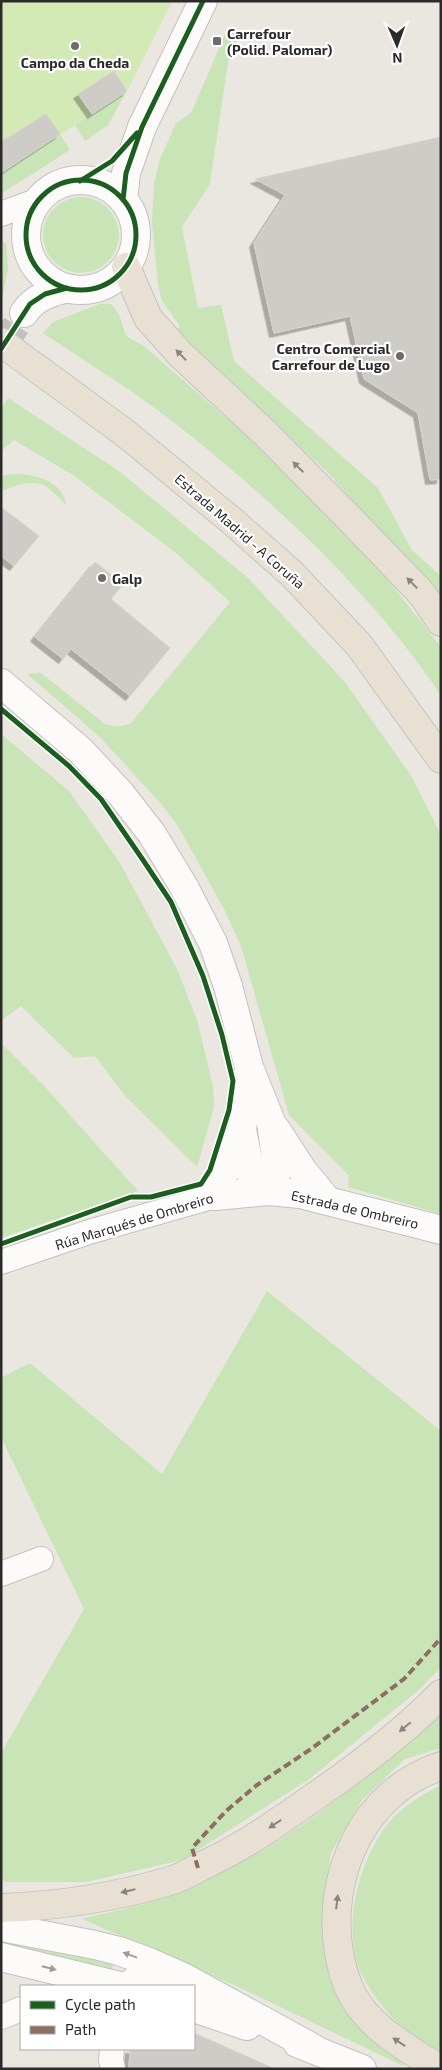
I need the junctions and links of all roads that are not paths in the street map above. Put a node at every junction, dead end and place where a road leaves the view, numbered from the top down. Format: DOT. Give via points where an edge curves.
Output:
graph roads {
  1 [pos="203,1"];
  2 [pos="142,128"];
  3 [pos="80,180"];
  4 [pos="40,200"];
  5 [pos="123,200"];
  6 [pos="1,214"];
  7 [pos="30,255"];
  8 [pos="126,267"];
  9 [pos="67,288"];
  10 [pos="1,342"];
  11 [pos="1,353"];
  12 [pos="28,360"];
  13 [pos="441,622"];
  14 [pos="1,683"];
  15 [pos="441,758"];
  16 [pos="249,1067"];
  17 [pos="271,1122"];
  18 [pos="242,1130"];
  19 [pos="264,1191"];
  20 [pos="215,1196"];
  21 [pos="326,1200"];
  22 [pos="441,1230"];
  23 [pos="1,1262"];
  24 [pos="41,1559"];
  25 [pos="1,1574"];
  26 [pos="441,1694"];
  27 [pos="441,1766"];
  28 [pos="1,1908"];
  29 [pos="1,1927"];
  30 [pos="1,1957"];
  31 [pos="116,1985"];
  32 [pos="129,1985"];
  33 [pos="172,1985"];
  34 [pos="195,1993"];
  35 [pos="195,2008"];
  36 [pos="20,2009"];
  37 [pos="1,2017"];
  38 [pos="267,2023"];
  39 [pos="314,2048"];
  40 [pos="362,2069"];
  41 [pos="439,2069"];
  1 -- 2 [label="street"];
  2 -- 3 [label="street" via="112,162"];
  2 -- 5 [label="street" via="126,173"];
  3 -- 4 [label="street" via="51,189"];
  3 -- 5 [label="street" via="97,182"];
  4 -- 6 [label="street"];
  4 -- 7 [label="street" via="31,212 27,226 26,241"];
  5 -- 8 [label="street" via="132,216 136,233 134,251"];
  7 -- 9 [label="street" via="38,270"];
  7 -- 9 [label="street" via="33,276 27,309 45,294"];
  8 -- 9 [label="street" via="115,279 100,287 84,290"];
  13 -- 8 [label="highway, one-way" via="422,594 348,517 180,354 148,318"];
  10 -- 12 [label="highway, Estrada Madrid - A Coruña"];
  11 -- 12 [label="highway"];
  12 -- 15 [label="highway, Estrada Madrid - A Coruña" via="125,433 292,574 359,644"];
  14 -- 16 [label="street" via="81,751 152,834 213,943 231,994"];
  16 -- 17 [label="street"];
  16 -- 18 [label="street"];
  17 -- 19 [label="street" via="276,1175"];
  17 -- 21 [label="street"];
  18 -- 19 [label="street" via="251,1174"];
  18 -- 20 [label="street"];
  19 -- 20 [label="street, Rúa Marqués de Ombreiro"];
  19 -- 21 [label="street, Estrada de Ombreiro"];
  20 -- 23 [label="street, Rúa Marqués de Ombreiro" via="89,1232"];
  21 -- 22 [label="street, Estrada de Ombreiro"];
  24 -- 25 [label="street"];
  26 -- 28 [label="highway, one-way" via="360,1765 240,1848 175,1879 85,1901"];
  41 -- 27 [label="highway, one-way" via="383,2031 354,1998 340,1961 335,1915 343,1870 363,1826 393,1793"];
  38 -- 29 [label="street, one-way" via="184,1977 126,1953"];
  30 -- 31 [label="street, one-way"];
  32 -- 33 [label="street" via="142,1976"];
  34 -- 38 [label="street"];
  35 -- 39 [label="street"];
  36 -- 37 [label="street"];
  38 -- 39 [label="street"];
  39 -- 40 [label="street"];
}
